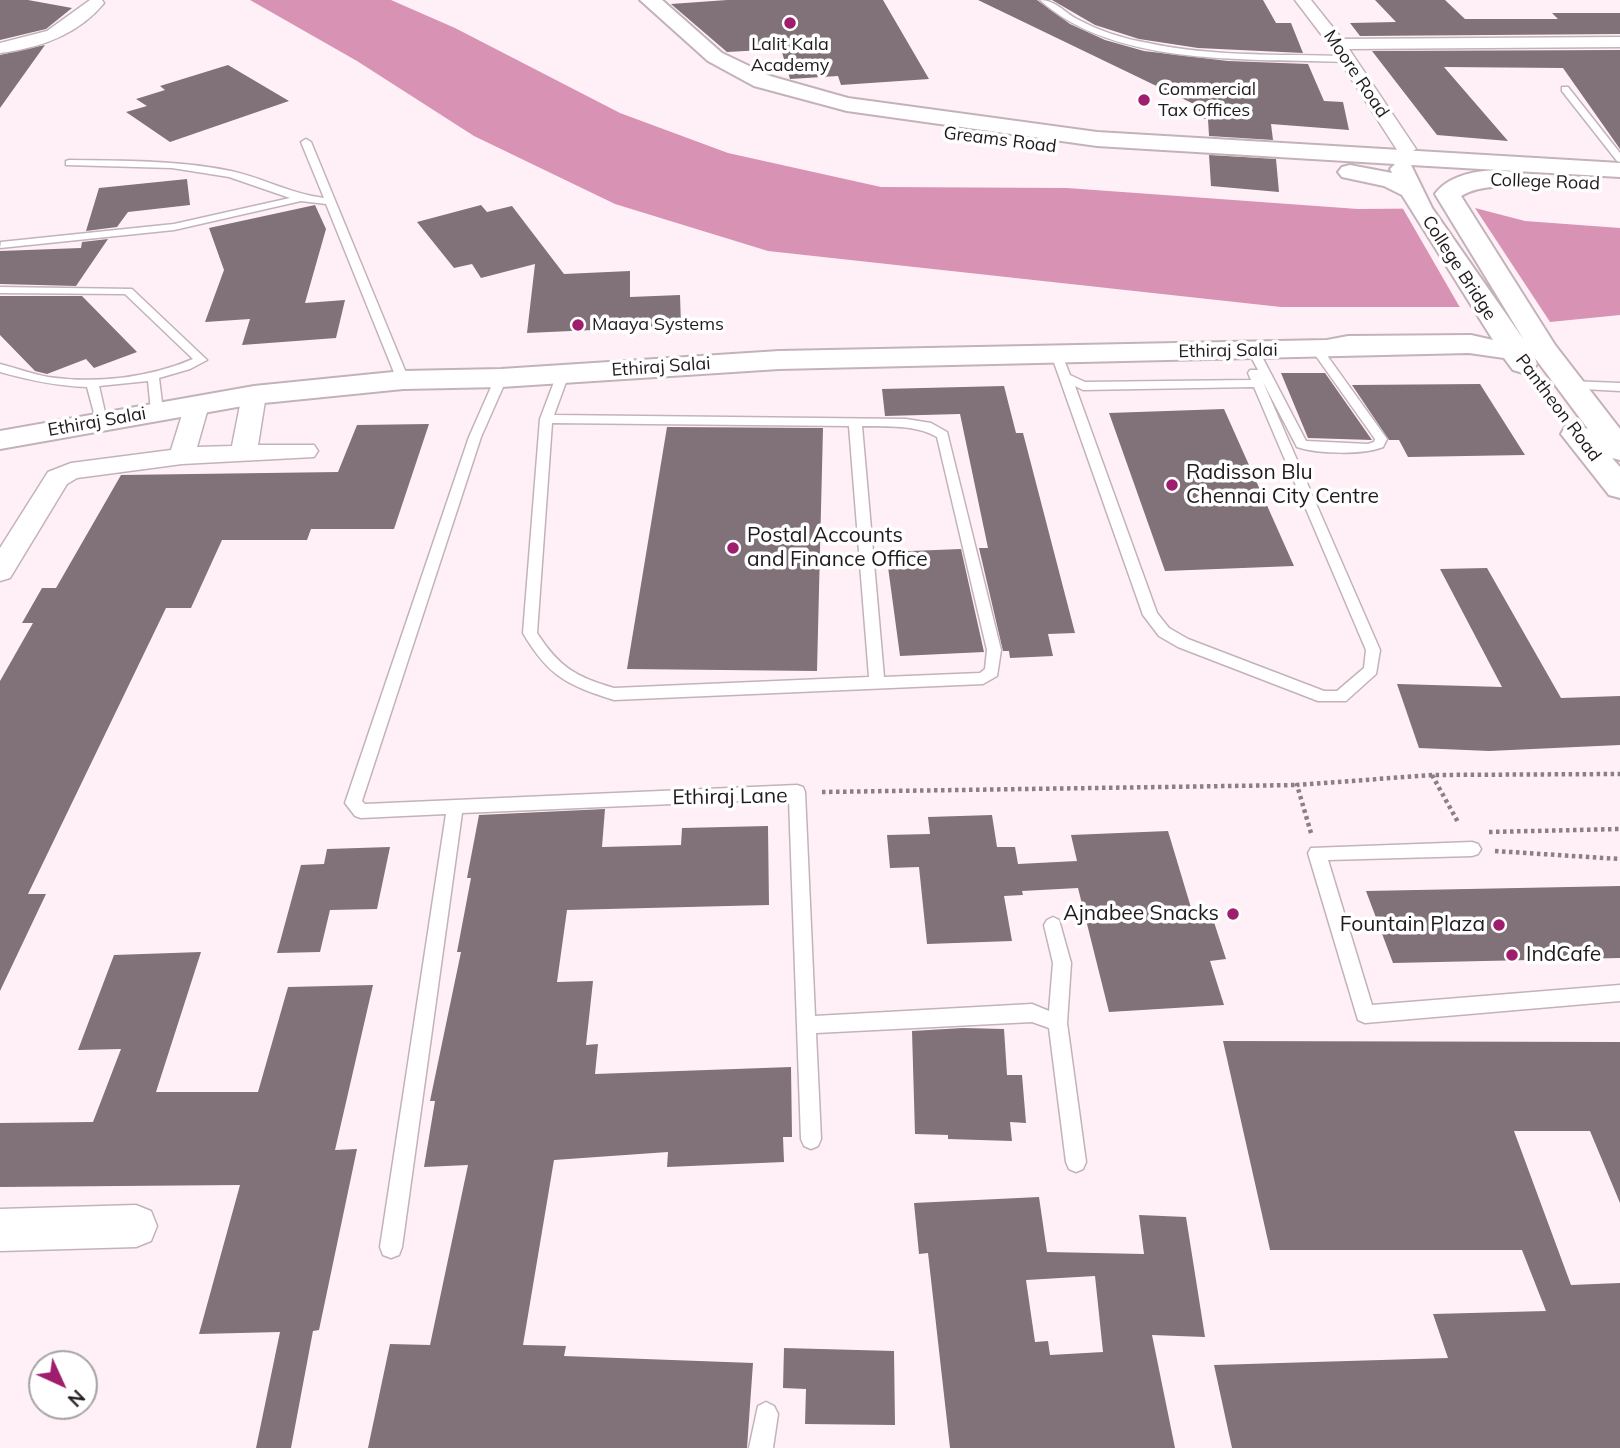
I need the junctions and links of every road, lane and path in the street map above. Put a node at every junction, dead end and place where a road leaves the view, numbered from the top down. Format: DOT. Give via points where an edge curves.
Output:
graph roads {
  1 [pos="1044,0"];
  2 [pos="1303,0"];
  3 [pos="96,3"];
  4 [pos="639,4"];
  5 [pos="1620,42"];
  6 [pos="665,43"];
  7 [pos="0,48"];
  8 [pos="1342,51"];
  9 [pos="1565,89"];
  10 [pos="737,93"];
  11 [pos="306,142"];
  12 [pos="1410,155"];
  13 [pos="1620,159"];
  14 [pos="69,163"];
  15 [pos="1620,170"];
  16 [pos="1620,185"];
  17 [pos="301,198"];
  18 [pos="1417,200"];
  19 [pos="1451,201"];
  20 [pos="332,202"];
  21 [pos="1,246"];
  22 [pos="0,289"];
  23 [pos="1514,341"];
  24 [pos="1322,349"];
  25 [pos="1250,351"];
  26 [pos="1452,354"];
  27 [pos="1062,366"];
  28 [pos="0,368"];
  29 [pos="563,374"];
  30 [pos="153,376"];
  31 [pos="502,378"];
  32 [pos="403,380"];
  33 [pos="92,382"];
  34 [pos="1258,383"];
  35 [pos="1620,387"];
  36 [pos="1555,388"];
  37 [pos="254,395"];
  38 [pos="197,405"];
  39 [pos="157,411"];
  40 [pos="546,419"];
  41 [pos="101,421"];
  42 [pos="855,421"];
  43 [pos="0,440"];
  44 [pos="1620,450"];
  45 [pos="305,451"];
  46 [pos="244,453"];
  47 [pos="182,456"];
  48 [pos="1620,488"];
  49 [pos="0,571"];
  50 [pos="877,683"];
  51 [pos="1620,774"];
  52 [pos="1432,775"];
  53 [pos="1297,785"];
  54 [pos="797,792"];
  55 [pos="455,807"];
  56 [pos="1620,829"];
  57 [pos="1464,832"];
  58 [pos="1472,849"];
  59 [pos="1317,853"];
  60 [pos="1620,859"];
  61 [pos="1053,925"];
  62 [pos="1620,993"];
  63 [pos="1058,1023"];
  64 [pos="806,1025"];
  65 [pos="811,1139"];
  66 [pos="1076,1162"];
  67 [pos="136,1226"];
  68 [pos="0,1230"];
  69 [pos="391,1247"];
  70 [pos="766,1414"];
  71 [pos="761,1448"];
  1 -- 8 [label="lane" via="1059,13 1138,47"];
  2 -- 8 [label="street, Moore Road"];
  3 -- 7 [label="street" via="70,27 50,37"];
  4 -- 6 [label="main road, Greams Road"];
  4 -- 12 [label="main road, Greams Road" via="715,57 762,81 847,104 1097,139"];
  5 -- 8 [label="street"];
  8 -- 12 [label="street, Moore Road"];
  9 -- 13 [label="lane"];
  10 -- 18 [label="main road, Greams Road" via="783,109 1027,145 1370,174 1391,180"];
  11 -- 20 [label="lane"];
  12 -- 15 [label="main road, College Road"];
  12 -- 18 [label="main road, College Bridge"];
  12 -- 19 [label="main road, College Bridge"];
  14 -- 17 [label="lane" via="172,165 231,174"];
  16 -- 19 [label="main road, College Road" via="1472,180"];
  17 -- 20 [label="lane"];
  17 -- 21 [label="lane" via="174,227"];
  18 -- 23 [label="main road, College Bridge"];
  19 -- 23 [label="main road, College Bridge"];
  20 -- 32 [label="lane"];
  22 -- 30 [label="lane" via="132,292 200,357 195,363"];
  23 -- 24 [label="main road, Ethiraj Salai"];
  23 -- 26 [label="main road, Ethiraj Salai" via="1476,354"];
  23 -- 36 [label="main road, Pantheon Road"];
  24 -- 25 [label="main road, Ethiraj Salai"];
  24 -- 25 [label="lane" via="1381,439 1379,444 1370,448 1301,444"];
  24 -- 26 [label="main road, Ethiraj Salai" via="1351,355"];
  25 -- 27 [label="main road, Ethiraj Salai"];
  25 -- 34 [label="lane"];
  26 -- 36 [label="main road"];
  27 -- 29 [label="main road, Ethiraj Salai" via="779,360"];
  27 -- 34 [label="lane" via="1083,386"];
  27 -- 34 [label="lane" via="1150,615 1164,632 1323,697 1341,697 1371,670 1373,650"];
  28 -- 33 [label="lane" via="54,382"];
  29 -- 31 [label="main road, Ethiraj Salai"];
  29 -- 40 [label="lane"];
  30 -- 33 [label="lane"];
  30 -- 39 [label="lane"];
  31 -- 32 [label="main road, Ethiraj Salai"];
  31 -- 55 [label="lane, Ethiraj Lane" via="475,437 353,795 353,803 361,811"];
  32 -- 37 [label="main road, Ethiraj Salai"];
  33 -- 41 [label="lane"];
  35 -- 36 [label="lane"];
  36 -- 44 [label="main road"];
  36 -- 48 [label="main road, Pantheon Road"];
  37 -- 38 [label="main road, Ethiraj Salai"];
  37 -- 46 [label="street"];
  38 -- 39 [label="main road, Ethiraj Salai"];
  38 -- 47 [label="street"];
  39 -- 41 [label="main road, Ethiraj Salai"];
  40 -- 42 [label="lane"];
  40 -- 50 [label="lane" via="530,633 544,657 568,680 614,694"];
  41 -- 43 [label="main road, Ethiraj Salai"];
  42 -- 50 [label="lane"];
  42 -- 50 [label="lane" via="906,422 943,435 994,650 992,671 983,678"];
  45 -- 46 [label="street"];
  46 -- 47 [label="street"];
  47 -- 49 [label="street" via="88,467 57,478"];
  51 -- 52 [label="path"];
  52 -- 53 [label="path"];
  52 -- 57 [label="path"];
  53 -- 54 [label="path"];
  53 -- 59 [label="path"];
  54 -- 55 [label="lane, Ethiraj Lane"];
  54 -- 64 [label="lane, Ethiraj Lane"];
  55 -- 69 [label="lane"];
  56 -- 57 [label="path"];
  57 -- 58 [label="path"];
  58 -- 59 [label="lane"];
  58 -- 60 [label="path"];
  59 -- 62 [label="lane" via="1365,1014"];
  61 -- 63 [label="lane" via="1062,963"];
  63 -- 64 [label="lane" via="1032,1013"];
  63 -- 66 [label="lane"];
  64 -- 65 [label="lane, Ethiraj Lane"];
  67 -- 68 [label="street"];
  70 -- 71 [label="lane"];
}
